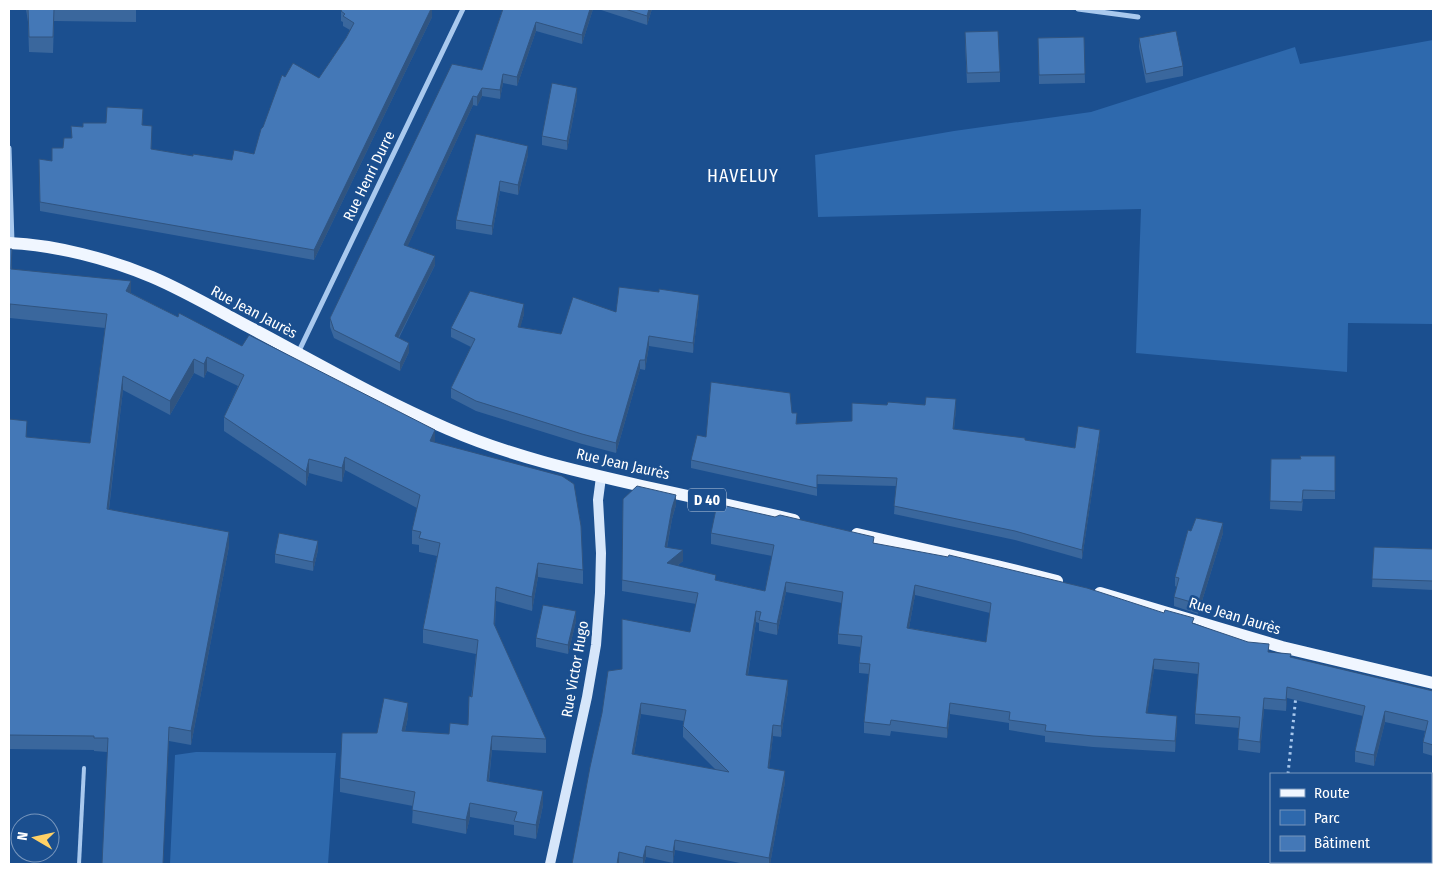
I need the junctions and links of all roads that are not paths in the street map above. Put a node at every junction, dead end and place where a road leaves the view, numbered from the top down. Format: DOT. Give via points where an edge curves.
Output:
graph roads {
  1 [pos="463,9"];
  2 [pos="1078,9"];
  3 [pos="1138,17"];
  4 [pos="9,148"];
  5 [pos="11,243"];
  6 [pos="298,354"];
  7 [pos="601,477"];
  8 [pos="805,522"];
  9 [pos="844,531"];
  10 [pos="1065,583"];
  11 [pos="1090,590"];
  12 [pos="1433,683"];
  13 [pos="84,768"];
  14 [pos="79,864"];
  15 [pos="550,864"];
  1 -- 6 [label="street, Rue Henri Durre"];
  2 -- 3 [label="street"];
  4 -- 5 [label="street"];
  5 -- 6 [label="main road, Rue Jean Jaurès / D 40" via="89,256 151,277"];
  6 -- 7 [label="main road, Rue Jean Jaurès / D 40" via="448,429 511,452"];
  7 -- 8 [label="main road, Rue Jean Jaurès / D 40"];
  7 -- 15 [label="street, Rue Victor Hugo" via="596,645"];
  9 -- 10 [label="main road"];
  11 -- 12 [label="main road, Rue Jean Jaurès" via="1282,647"];
  13 -- 14 [label="lane"];
}
